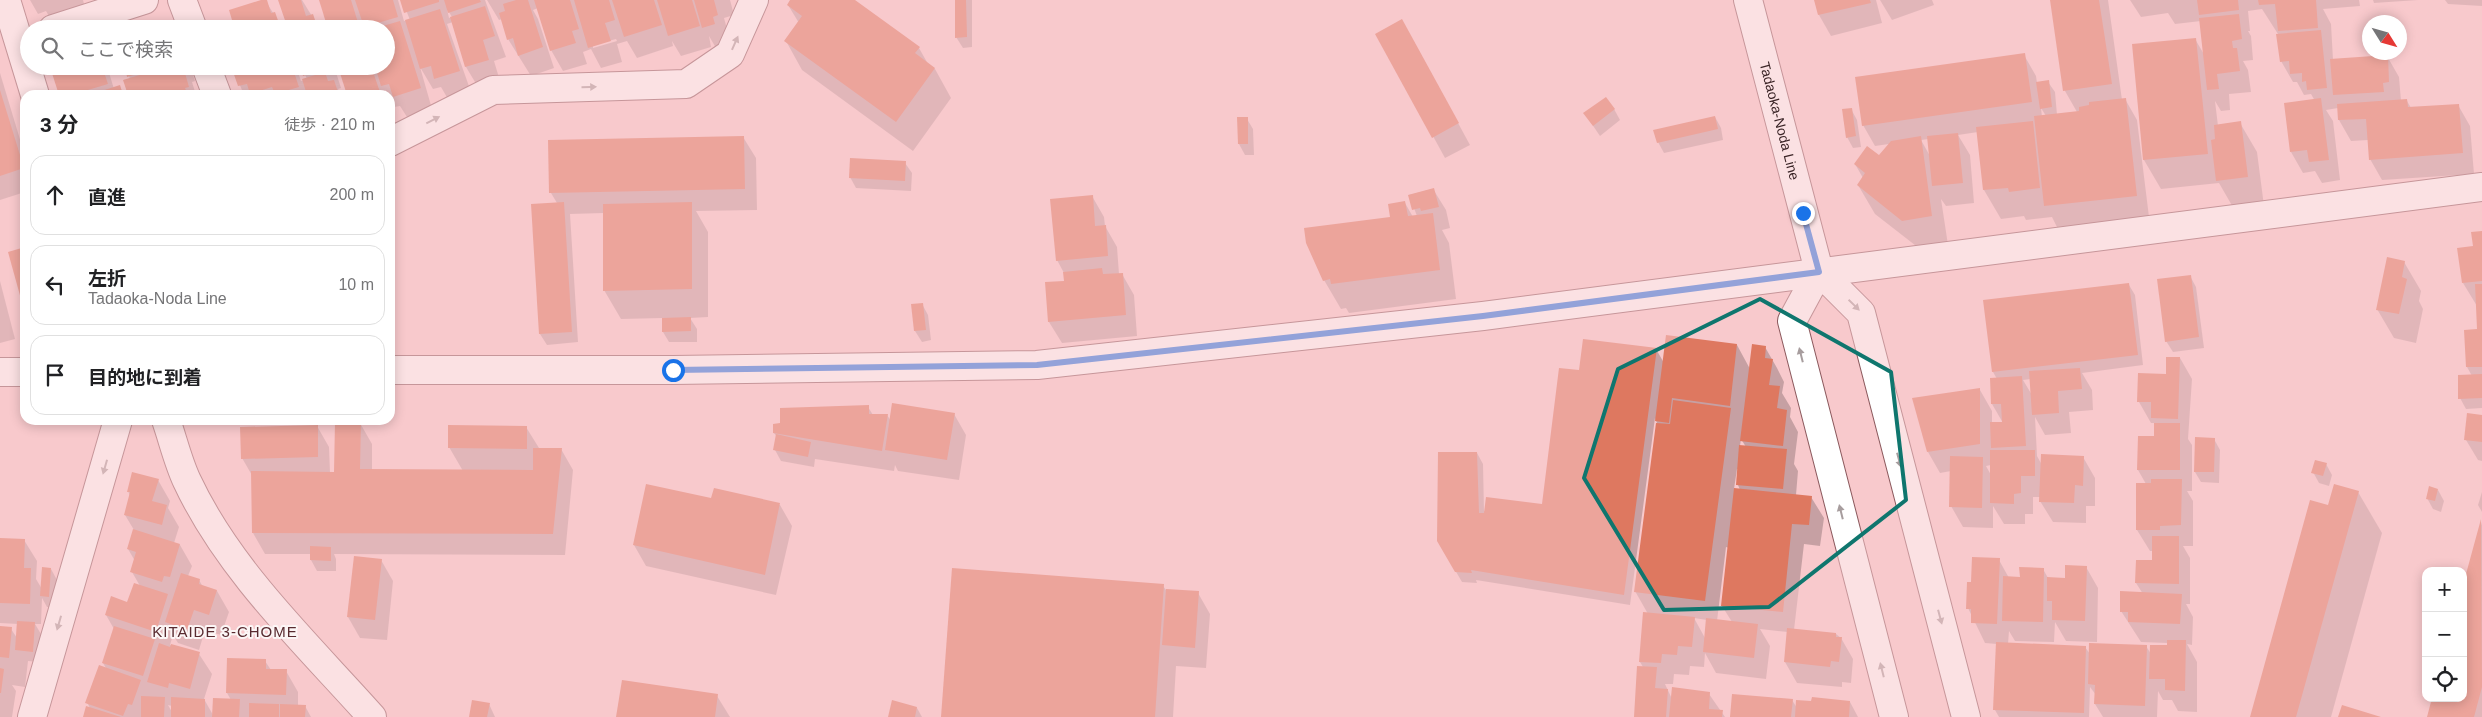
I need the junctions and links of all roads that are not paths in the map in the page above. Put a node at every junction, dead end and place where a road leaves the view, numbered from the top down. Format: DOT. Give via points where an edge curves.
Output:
graph roads {
  1 [pos="6,0"];
  2 [pos="144,0"];
  3 [pos="182,0"];
  4 [pos="754,0"];
  5 [pos="1748,0"];
  6 [pos="81,20"];
  7 [pos="189,20"];
  8 [pos="20,30"];
  9 [pos="31,75"];
  10 [pos="209,75"];
  11 [pos="34,90"];
  12 [pos="215,90"];
  13 [pos="395,139"];
  14 [pos="2482,187"];
  15 [pos="1819,272"];
  16 [pos="395,370"];
  17 [pos="0,372"];
  18 [pos="20,372"];
  19 [pos="117,425"];
  20 [pos="168,425"];
  21 [pos="32,717"];
  22 [pos="372,717"];
  23 [pos="1894,717"];
  24 [pos="1966,717"];
  1 -- 8 [label="street"];
  2 -- 6 [label="street"];
  3 -- 7 [label="street"];
  13 -- 4 [label="street, one-way" via="493,90 686,84 730,54"];
  5 -- 15 [label="street, Tadaoka-Noda Line"];
  9 -- 11 [label="street"];
  10 -- 12 [label="street"];
  14 -- 15 [label="street"];
  15 -- 16 [label="street" via="1483,316 1037,365"];
  23 -- 15 [label="street, one-way" via="1792,321"];
  15 -- 24 [label="street, one-way" via="1861,313"];
  17 -- 18 [label="street"];
  19 -- 21 [label="street, one-way"];
  20 -- 22 [label="street" via="187,480 240,568"];
}
